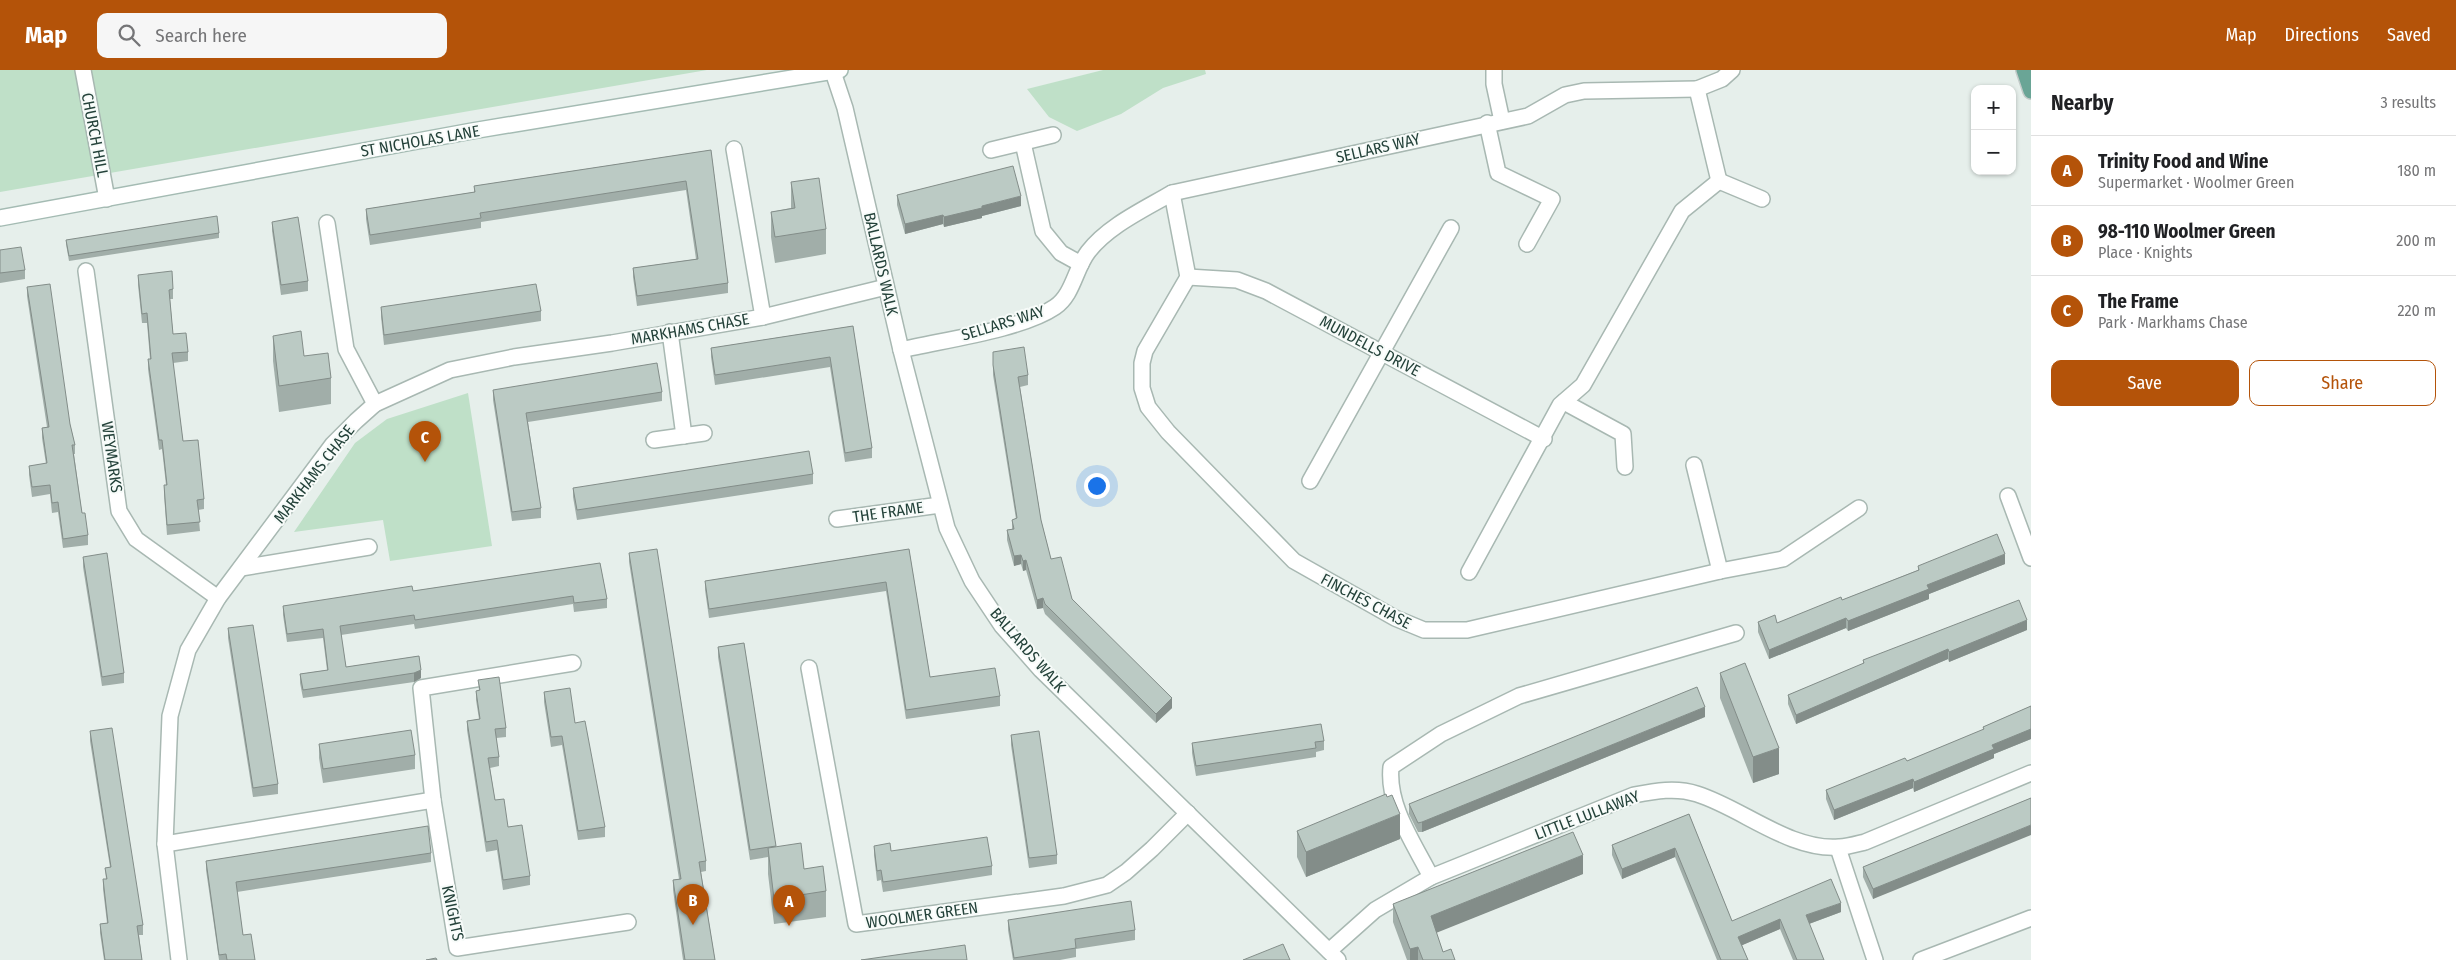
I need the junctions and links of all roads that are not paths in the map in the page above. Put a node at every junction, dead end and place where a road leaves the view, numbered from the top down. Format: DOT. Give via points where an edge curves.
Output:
graph roads {
  1 [pos="82,70"];
  2 [pos="1494,70"];
  3 [pos="1732,70"];
  4 [pos="2024,70"];
  5 [pos="836,71"];
  6 [pos="1697,89"];
  7 [pos="2031,91"];
  8 [pos="1495,122"];
  9 [pos="1053,135"];
  10 [pos="1022,143"];
  11 [pos="734,149"];
  12 [pos="991,150"];
  13 [pos="1720,181"];
  14 [pos="1172,194"];
  15 [pos="1762,198"];
  16 [pos="107,199"];
  17 [pos="0,218"];
  18 [pos="328,223"];
  19 [pos="1451,228"];
  20 [pos="1527,244"];
  21 [pos="1081,264"];
  22 [pos="86,271"];
  23 [pos="1188,277"];
  24 [pos="886,287"];
  25 [pos="763,317"];
  26 [pos="670,332"];
  27 [pos="901,350"];
  28 [pos="1382,353"];
  29 [pos="1564,402"];
  30 [pos="375,404"];
  31 [pos="704,433"];
  32 [pos="684,436"];
  33 [pos="1544,439"];
  34 [pos="654,440"];
  35 [pos="1694,465"];
  36 [pos="1625,467"];
  37 [pos="1310,481"];
  38 [pos="2008,496"];
  39 [pos="940,505"];
  40 [pos="1859,508"];
  41 [pos="836,519"];
  42 [pos="369,547"];
  43 [pos="2031,558"];
  44 [pos="241,568"];
  45 [pos="1720,571"];
  46 [pos="1469,572"];
  47 [pos="218,598"];
  48 [pos="1736,633"];
  49 [pos="572,663"];
  50 [pos="809,668"];
  51 [pos="2031,773"];
  52 [pos="433,800"];
  53 [pos="1188,813"];
  54 [pos="165,844"];
  55 [pos="1838,848"];
  56 [pos="1431,876"];
  57 [pos="2031,918"];
  58 [pos="628,922"];
  59 [pos="1334,956"];
  60 [pos="179,960"];
  61 [pos="1875,960"];
  62 [pos="1921,960"];
  1 -- 16 [label="street, CHURCH HILL"];
  2 -- 8 [label="street"];
  3 -- 6 [label="street, SELLARS WAY" via="1722,79"];
  4 -- 7 [label="main road"];
  5 -- 16 [label="street, ST NICHOLAS LANE" via="472,131"];
  5 -- 24 [label="street, BALLARDS WALK"];
  6 -- 8 [label="street, SELLARS WAY" via="1584,91 1565,95 1528,116"];
  6 -- 13 [label="street"];
  8 -- 14 [label="street, SELLARS WAY"];
  8 -- 20 [label="street" via="1498,173 1552,199"];
  9 -- 10 [label="street"];
  10 -- 12 [label="street"];
  10 -- 21 [label="street" via="1043,231 1061,253"];
  11 -- 25 [label="street"];
  13 -- 15 [label="street"];
  13 -- 29 [label="street" via="1682,211 1583,385"];
  14 -- 21 [label="street, SELLARS WAY" via="1131,216 1110,232 1088,252"];
  14 -- 23 [label="street"];
  16 -- 17 [label="street, ST NICHOLAS LANE"];
  18 -- 30 [label="street" via="346,349"];
  19 -- 28 [label="street"];
  21 -- 27 [label="street, SELLARS WAY" via="1066,296 1039,316"];
  22 -- 47 [label="street, WEYMARKS" via="119,511 136,538"];
  23 -- 28 [label="street, MUNDELLS DRIVE" via="1237,280 1266,291"];
  23 -- 45 [label="street, FINCHES CHASE" via="1146,351 1142,388 1148,407 1168,432 1294,562 1340,590 1424,630 1467,630"];
  24 -- 25 [label="street, MARKHAMS CHASE"];
  24 -- 27 [label="street, BALLARDS WALK"];
  25 -- 26 [label="street, MARKHAMS CHASE"];
  26 -- 30 [label="street, MARKHAMS CHASE" via="450,370"];
  26 -- 32 [label="street"];
  27 -- 39 [label="street, BALLARDS WALK"];
  28 -- 33 [label="street, MUNDELLS DRIVE"];
  28 -- 37 [label="street"];
  29 -- 33 [label="street"];
  29 -- 36 [label="street" via="1623,434"];
  30 -- 44 [label="street, MARKHAMS CHASE" via="333,444"];
  31 -- 32 [label="street"];
  32 -- 34 [label="street"];
  33 -- 46 [label="street"];
  35 -- 45 [label="street"];
  38 -- 43 [label="street"];
  39 -- 41 [label="street, THE FRAME"];
  39 -- 53 [label="street, BALLARDS WALK" via="954,547 1002,626 1042,670"];
  40 -- 45 [label="street, FINCHES CHASE" via="1783,560"];
  42 -- 44 [label="street"];
  44 -- 47 [label="street, MARKHAMS CHASE"];
  47 -- 54 [label="street, MARKHAMS CHASE" via="188,650 172,707"];
  48 -- 56 [label="street" via="1519,696 1441,734 1391,767 1394,802"];
  49 -- 52 [label="street, KNIGHTS" via="421,688"];
  50 -- 53 [label="street, WOOLMER GREEN" via="856,924 1064,896 1107,885 1152,849"];
  51 -- 55 [label="street, LITTLE LULLAWAY" via="1865,842"];
  52 -- 54 [label="street"];
  52 -- 58 [label="street, KNIGHTS" via="457,948"];
  53 -- 59 [label="street, BALLARDS WALK"];
  54 -- 60 [label="street, MARKHAMS CHASE"];
  55 -- 56 [label="street, LITTLE LULLAWAY" via="1791,838 1725,805 1696,794 1667,789 1634,794"];
  55 -- 61 [label="street"];
  56 -- 59 [label="street, LITTLE LULLAWAY" via="1375,910"];
  57 -- 62 [label="street"];
}
